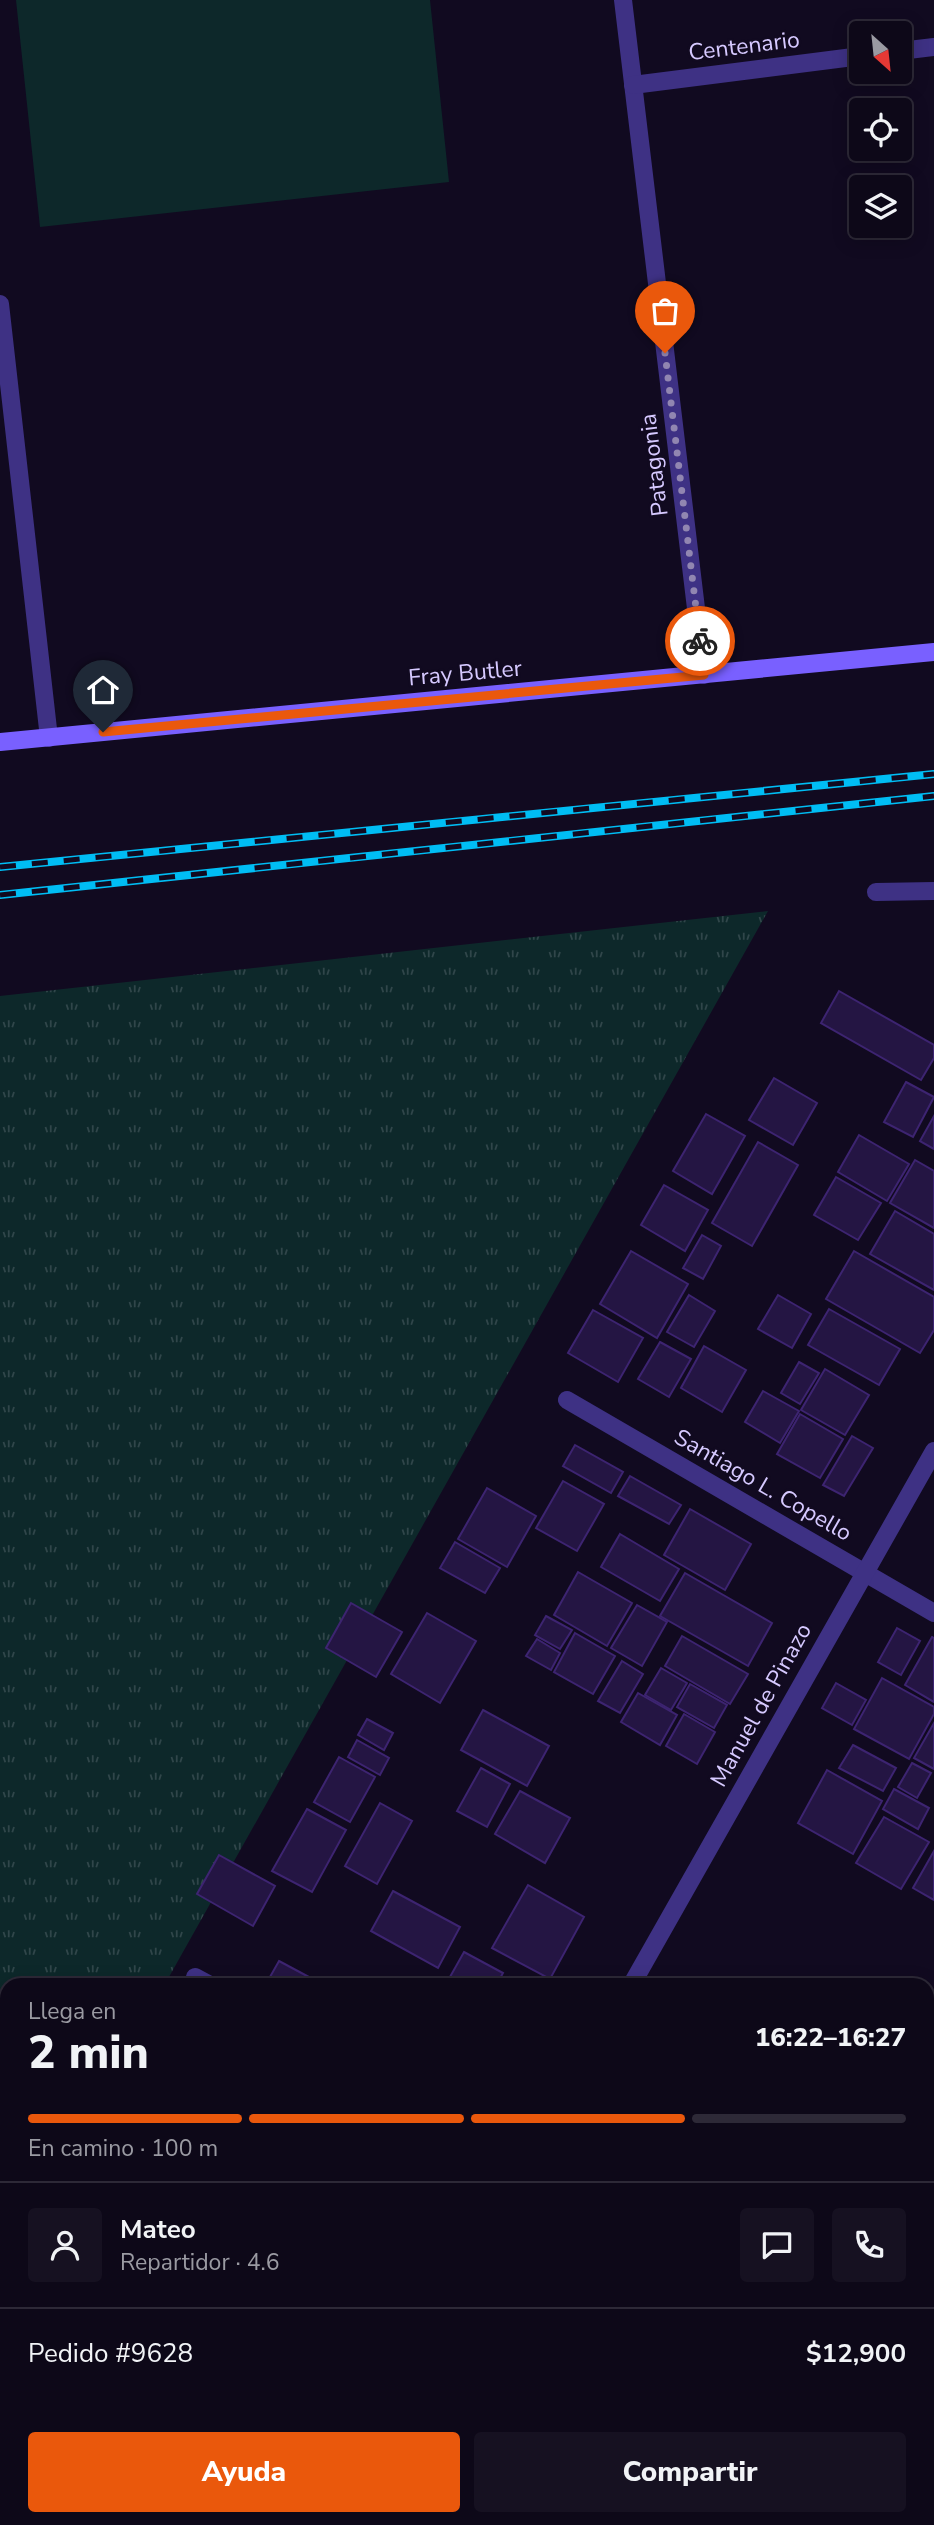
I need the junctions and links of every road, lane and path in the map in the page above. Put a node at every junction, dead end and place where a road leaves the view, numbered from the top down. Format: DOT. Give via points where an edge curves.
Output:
graph roads {
  1 [pos="624,0"];
  2 [pos="934,47"];
  3 [pos="912,50"];
  4 [pos="849,58"];
  5 [pos="633,85"];
  6 [pos="0,304"];
  7 [pos="934,652"];
  8 [pos="704,675"];
  9 [pos="49,737"];
  10 [pos="0,743"];
  11 [pos="934,891"];
  12 [pos="876,892"];
  13 [pos="566,1400"];
  14 [pos="934,1451"];
  15 [pos="864,1573"];
  16 [pos="934,1613"];
  17 [pos="635,1978"];
  1 -- 5 [label="street, Patagonia"];
  2 -- 3 [label="street"];
  4 -- 5 [label="street, Centenario"];
  5 -- 8 [label="street, Patagonia"];
  6 -- 9 [label="street"];
  7 -- 8 [label="street, Fray Butler"];
  8 -- 9 [label="street, Fray Butler"];
  9 -- 10 [label="street, Fray Butler"];
  11 -- 12 [label="street"];
  13 -- 15 [label="street, Santiago L. Copello"];
  14 -- 15 [label="street, Manuel de Pinazo"];
  15 -- 16 [label="street, Santiago L. Copello"];
  15 -- 17 [label="street, Manuel de Pinazo"];
}
